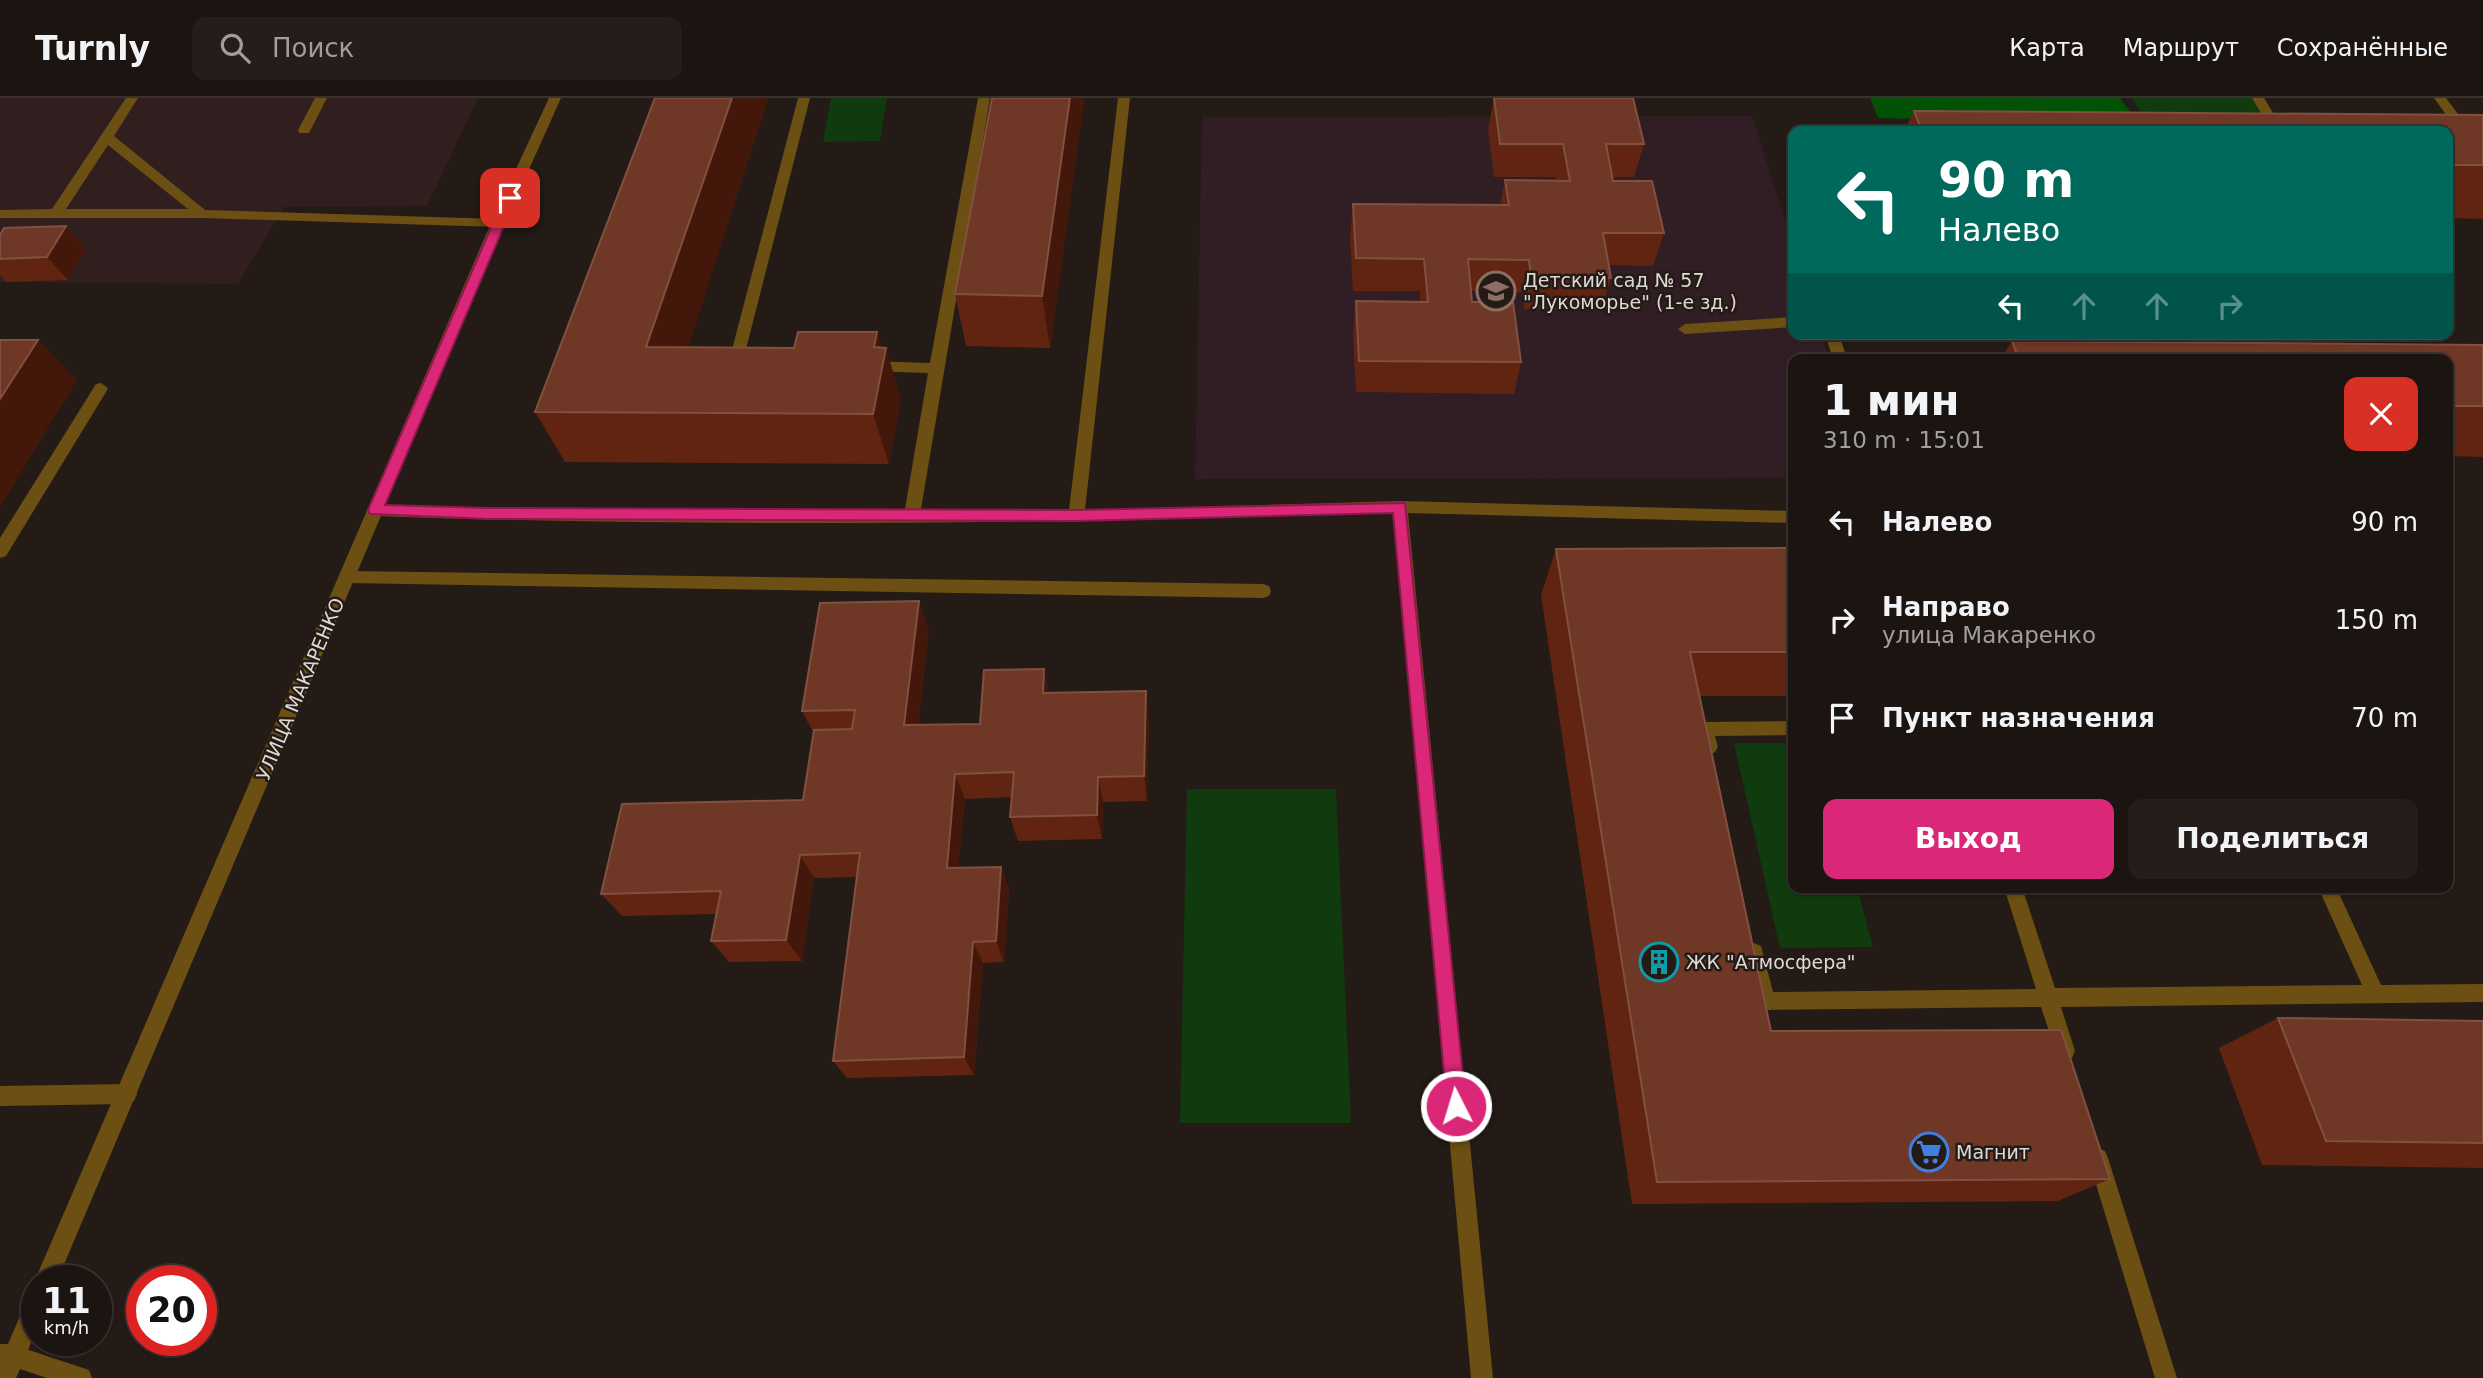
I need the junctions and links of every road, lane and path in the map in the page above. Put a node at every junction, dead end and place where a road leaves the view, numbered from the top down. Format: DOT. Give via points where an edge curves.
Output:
graph roads {
  1 [pos="132,98"];
  2 [pos="321,98"];
  3 [pos="555,98"];
  4 [pos="804,98"];
  5 [pos="984,98"];
  6 [pos="1124,98"];
  7 [pos="2259,98"];
  8 [pos="2440,98"];
  9 [pos="2275,126"];
  10 [pos="304,130"];
  11 [pos="107,137"];
  12 [pos="2472,142"];
  13 [pos="56,213"];
  14 [pos="0,214"];
  15 [pos="202,214"];
  16 [pos="499,223"];
  17 [pos="1788,322"];
  18 [pos="1685,329"];
  19 [pos="762,362"];
  20 [pos="856,365"];
  21 [pos="936,368"];
  22 [pos="101,388"];
  23 [pos="1400,507"];
  24 [pos="375,510"];
  25 [pos="912,514"];
  26 [pos="1076,516"];
  27 [pos="1788,517"];
  28 [pos="0,552"];
  29 [pos="347,577"];
  30 [pos="1263,591"];
  31 [pos="1788,728"];
  32 [pos="1714,769"];
  33 [pos="2015,893"];
  34 [pos="2330,893"];
  35 [pos="1750,933"];
  36 [pos="2483,993"];
  37 [pos="2375,995"];
  38 [pos="2049,999"];
  39 [pos="2069,1064"];
  40 [pos="127,1094"];
  41 [pos="0,1096"];
  42 [pos="2094,1143"];
  43 [pos="53,1265"];
  44 [pos="21,1331"];
  45 [pos="7,1355"];
  46 [pos="4,1378"];
  47 [pos="82,1378"];
  48 [pos="1482,1378"];
  49 [pos="2166,1378"];
  1 -- 11 [label="street"];
  2 -- 10 [label="street"];
  3 -- 16 [label="street, УЛИЦА МАКАРЕНКО"];
  4 -- 19 [label="street" via="736,361"];
  5 -- 21 [label="street"];
  6 -- 26 [label="street"];
  7 -- 9 [label="street"];
  8 -- 12 [label="street"];
  11 -- 13 [label="street"];
  11 -- 15 [label="street"];
  13 -- 14 [label="street"];
  13 -- 15 [label="street"];
  15 -- 16 [label="street"];
  16 -- 24 [label="street, УЛИЦА МАКАРЕНКО"];
  17 -- 18 [label="street"];
  20 -- 21 [label="street"];
  21 -- 25 [label="street"];
  22 -- 28 [label="street"];
  23 -- 26 [label="street"];
  23 -- 27 [label="street"];
  23 -- 48 [label="street"];
  24 -- 25 [label="street"];
  24 -- 29 [label="street, УЛИЦА МАКАРЕНКО"];
  25 -- 26 [label="street"];
  29 -- 30 [label="street"];
  29 -- 40 [label="street, УЛИЦА МАКАРЕНКО"];
  31 -- 32 [label="street" via="1704,729"];
  33 -- 38 [label="street"];
  34 -- 37 [label="street"];
  35 -- 38 [label="street" via="1765,1002"];
  36 -- 37 [label="street"];
  37 -- 38 [label="street"];
  38 -- 39 [label="street"];
  40 -- 41 [label="street"];
  40 -- 43 [label="street, УЛИЦА МАКАРЕНКО"];
  42 -- 49 [label="street"];
  44 -- 45 [label="street"];
  45 -- 46 [label="street"];
  45 -- 47 [label="street"];
}
